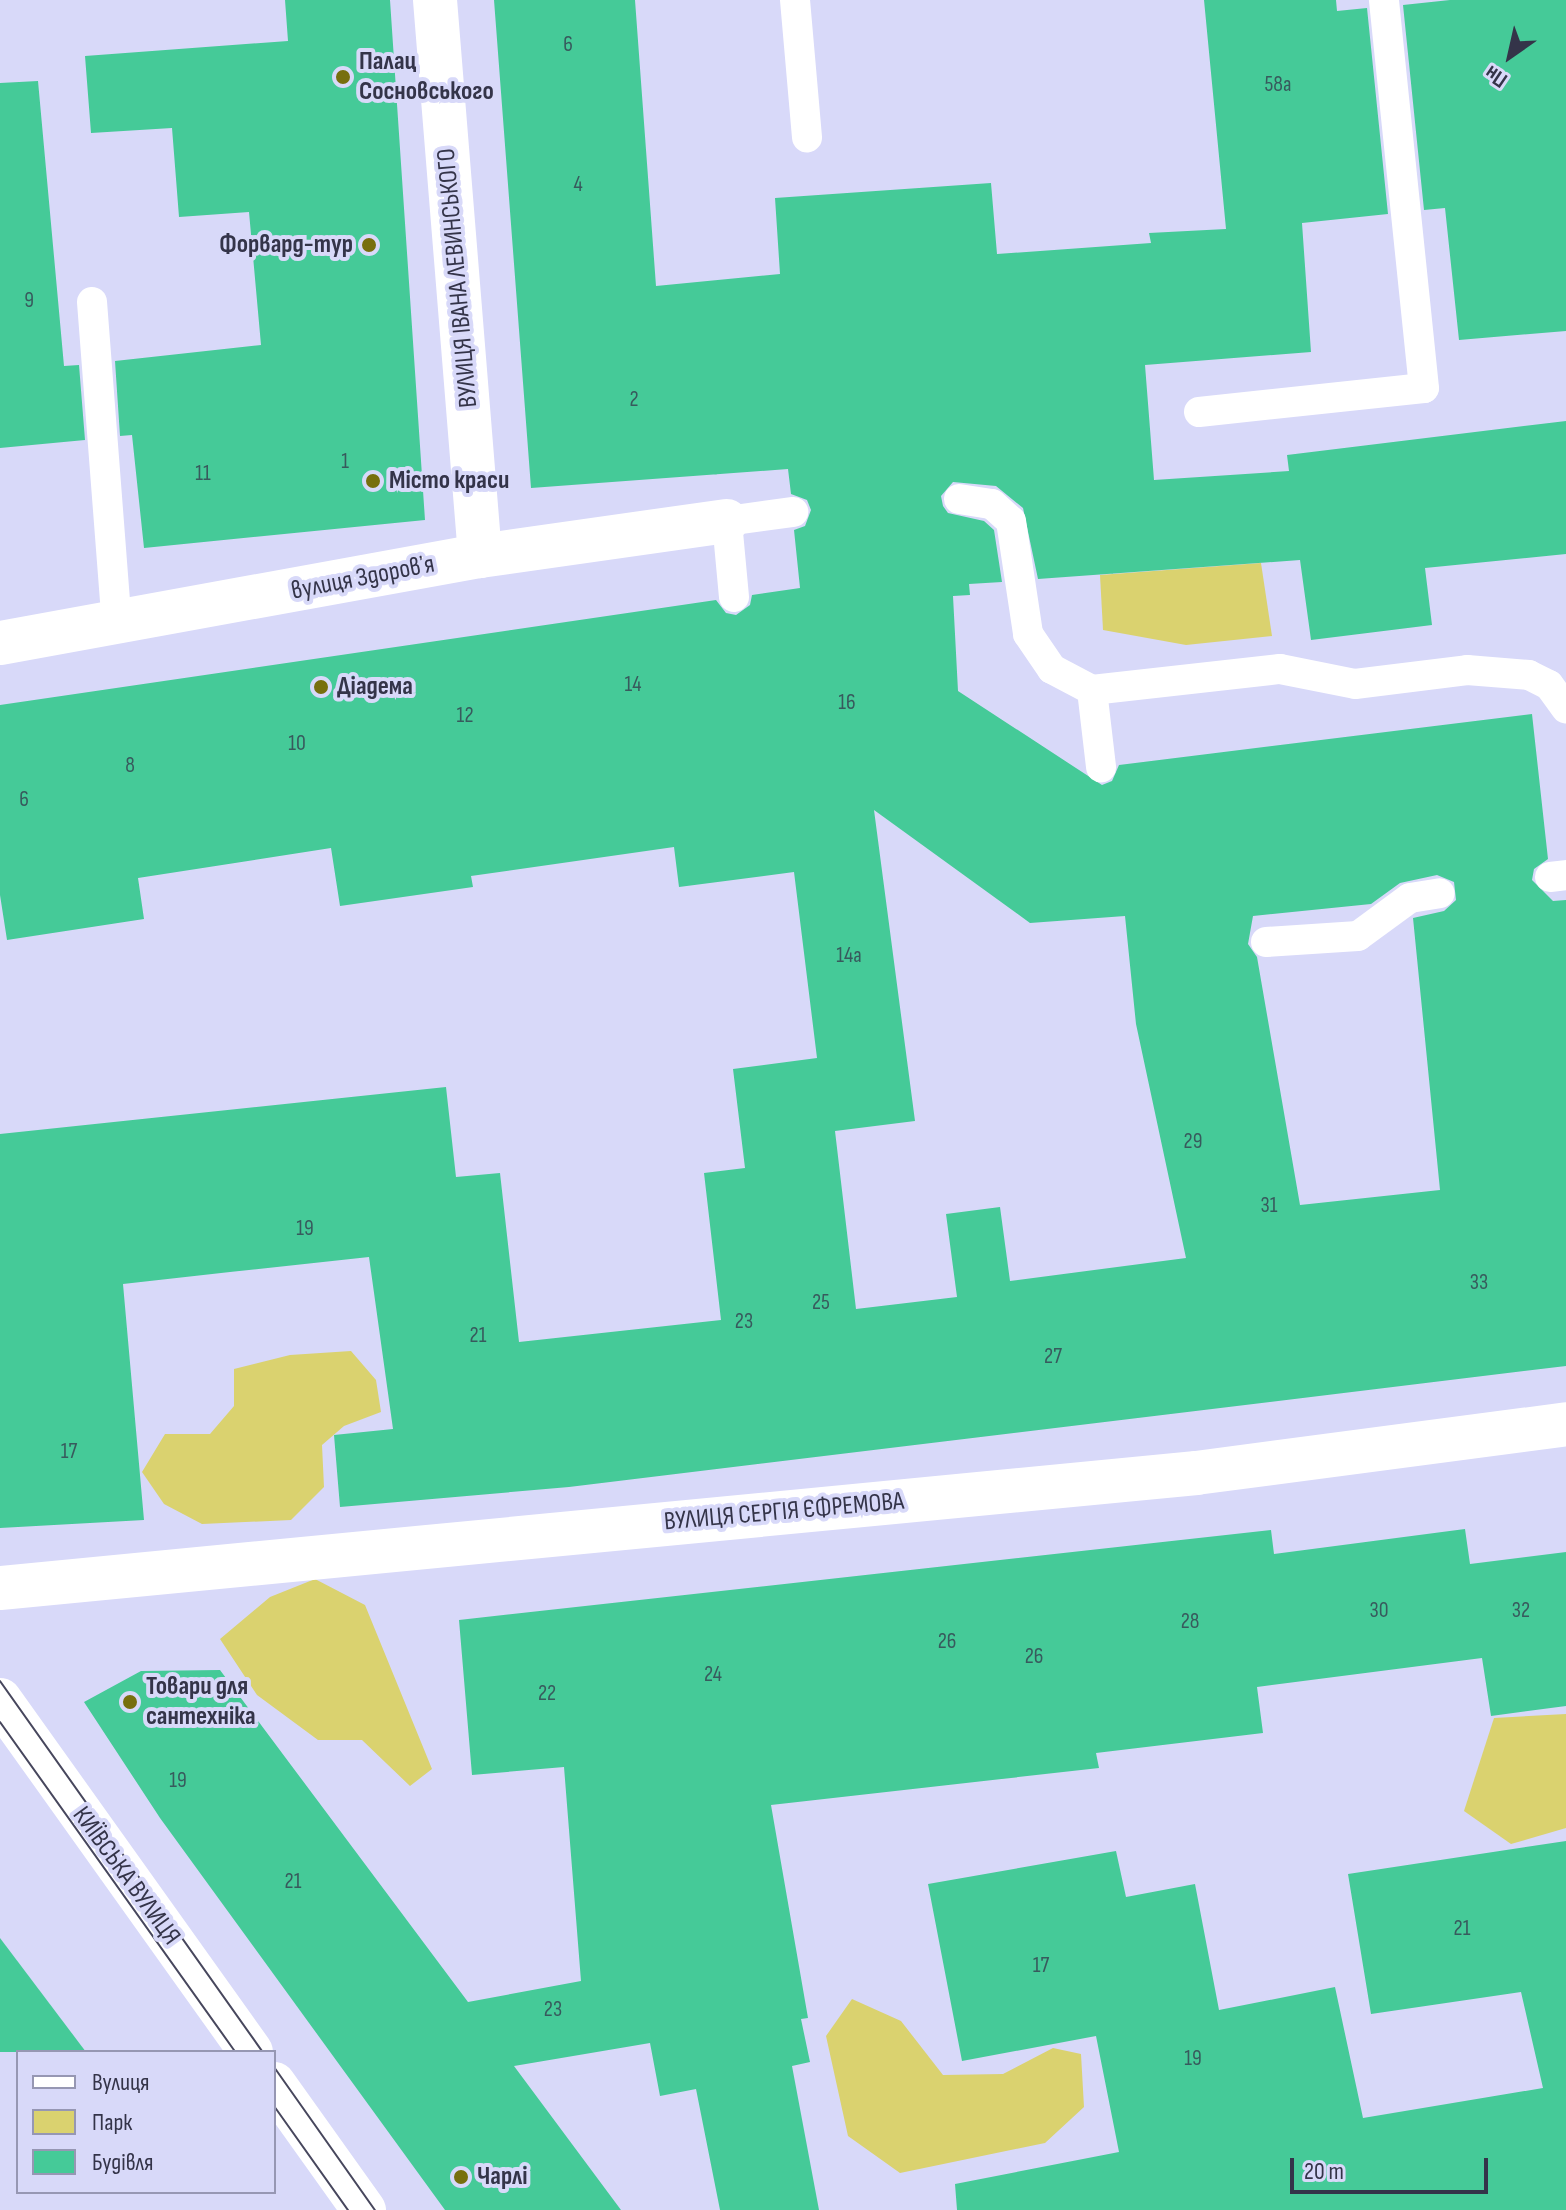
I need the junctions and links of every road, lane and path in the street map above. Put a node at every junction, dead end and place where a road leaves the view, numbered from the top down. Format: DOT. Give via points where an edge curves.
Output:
graph roads {
  1 [pos="435,0"];
  2 [pos="795,0"];
  3 [pos="1384,0"];
  4 [pos="807,137"];
  5 [pos="92,302"];
  6 [pos="1199,412"];
  7 [pos="959,499"];
  8 [pos="793,512"];
  9 [pos="727,521"];
  10 [pos="480,556"];
  11 [pos="734,597"];
  12 [pos="117,624"];
  13 [pos="0,643"];
  14 [pos="1092,690"];
  15 [pos="1566,708"];
  16 [pos="1101,767"];
  17 [pos="1440,893"];
  18 [pos="1266,942"];
  19 [pos="1566,1424"];
  20 [pos="0,1588"];
  21 [pos="0,1700"];
  22 [pos="250,2050"];
  23 [pos="276,2087"];
  24 [pos="364,2210"];
  1 -- 10 [label="street, ВУЛИЦЯ ІВАНА ЛЕВИНСЬКОГО"];
  2 -- 4 [label="lane"];
  3 -- 6 [label="lane" via="1424,388"];
  5 -- 12 [label="lane"];
  7 -- 14 [label="lane" via="992,504 1011,521 1028,634 1052,669"];
  8 -- 9 [label="lane"];
  9 -- 10 [label="street, вулиця Здоровʼя"];
  9 -- 11 [label="lane"];
  10 -- 12 [label="street, вулиця Здоровʼя"];
  12 -- 13 [label="street, вулиця Здоровʼя"];
  14 -- 15 [label="lane" via="1280,669 1355,684 1467,670 1529,675 1549,685"];
  14 -- 16 [label="lane"];
  17 -- 18 [label="lane" via="1410,898 1358,936"];
  19 -- 20 [label="street, ВУЛИЦЯ СЕРГІЯ ЄФРЕМОВА" via="1196,1473"];
  21 -- 22 [label="street, КИЇВСЬКА ВУЛИЦЯ"];
  23 -- 24 [label="street"];
}
